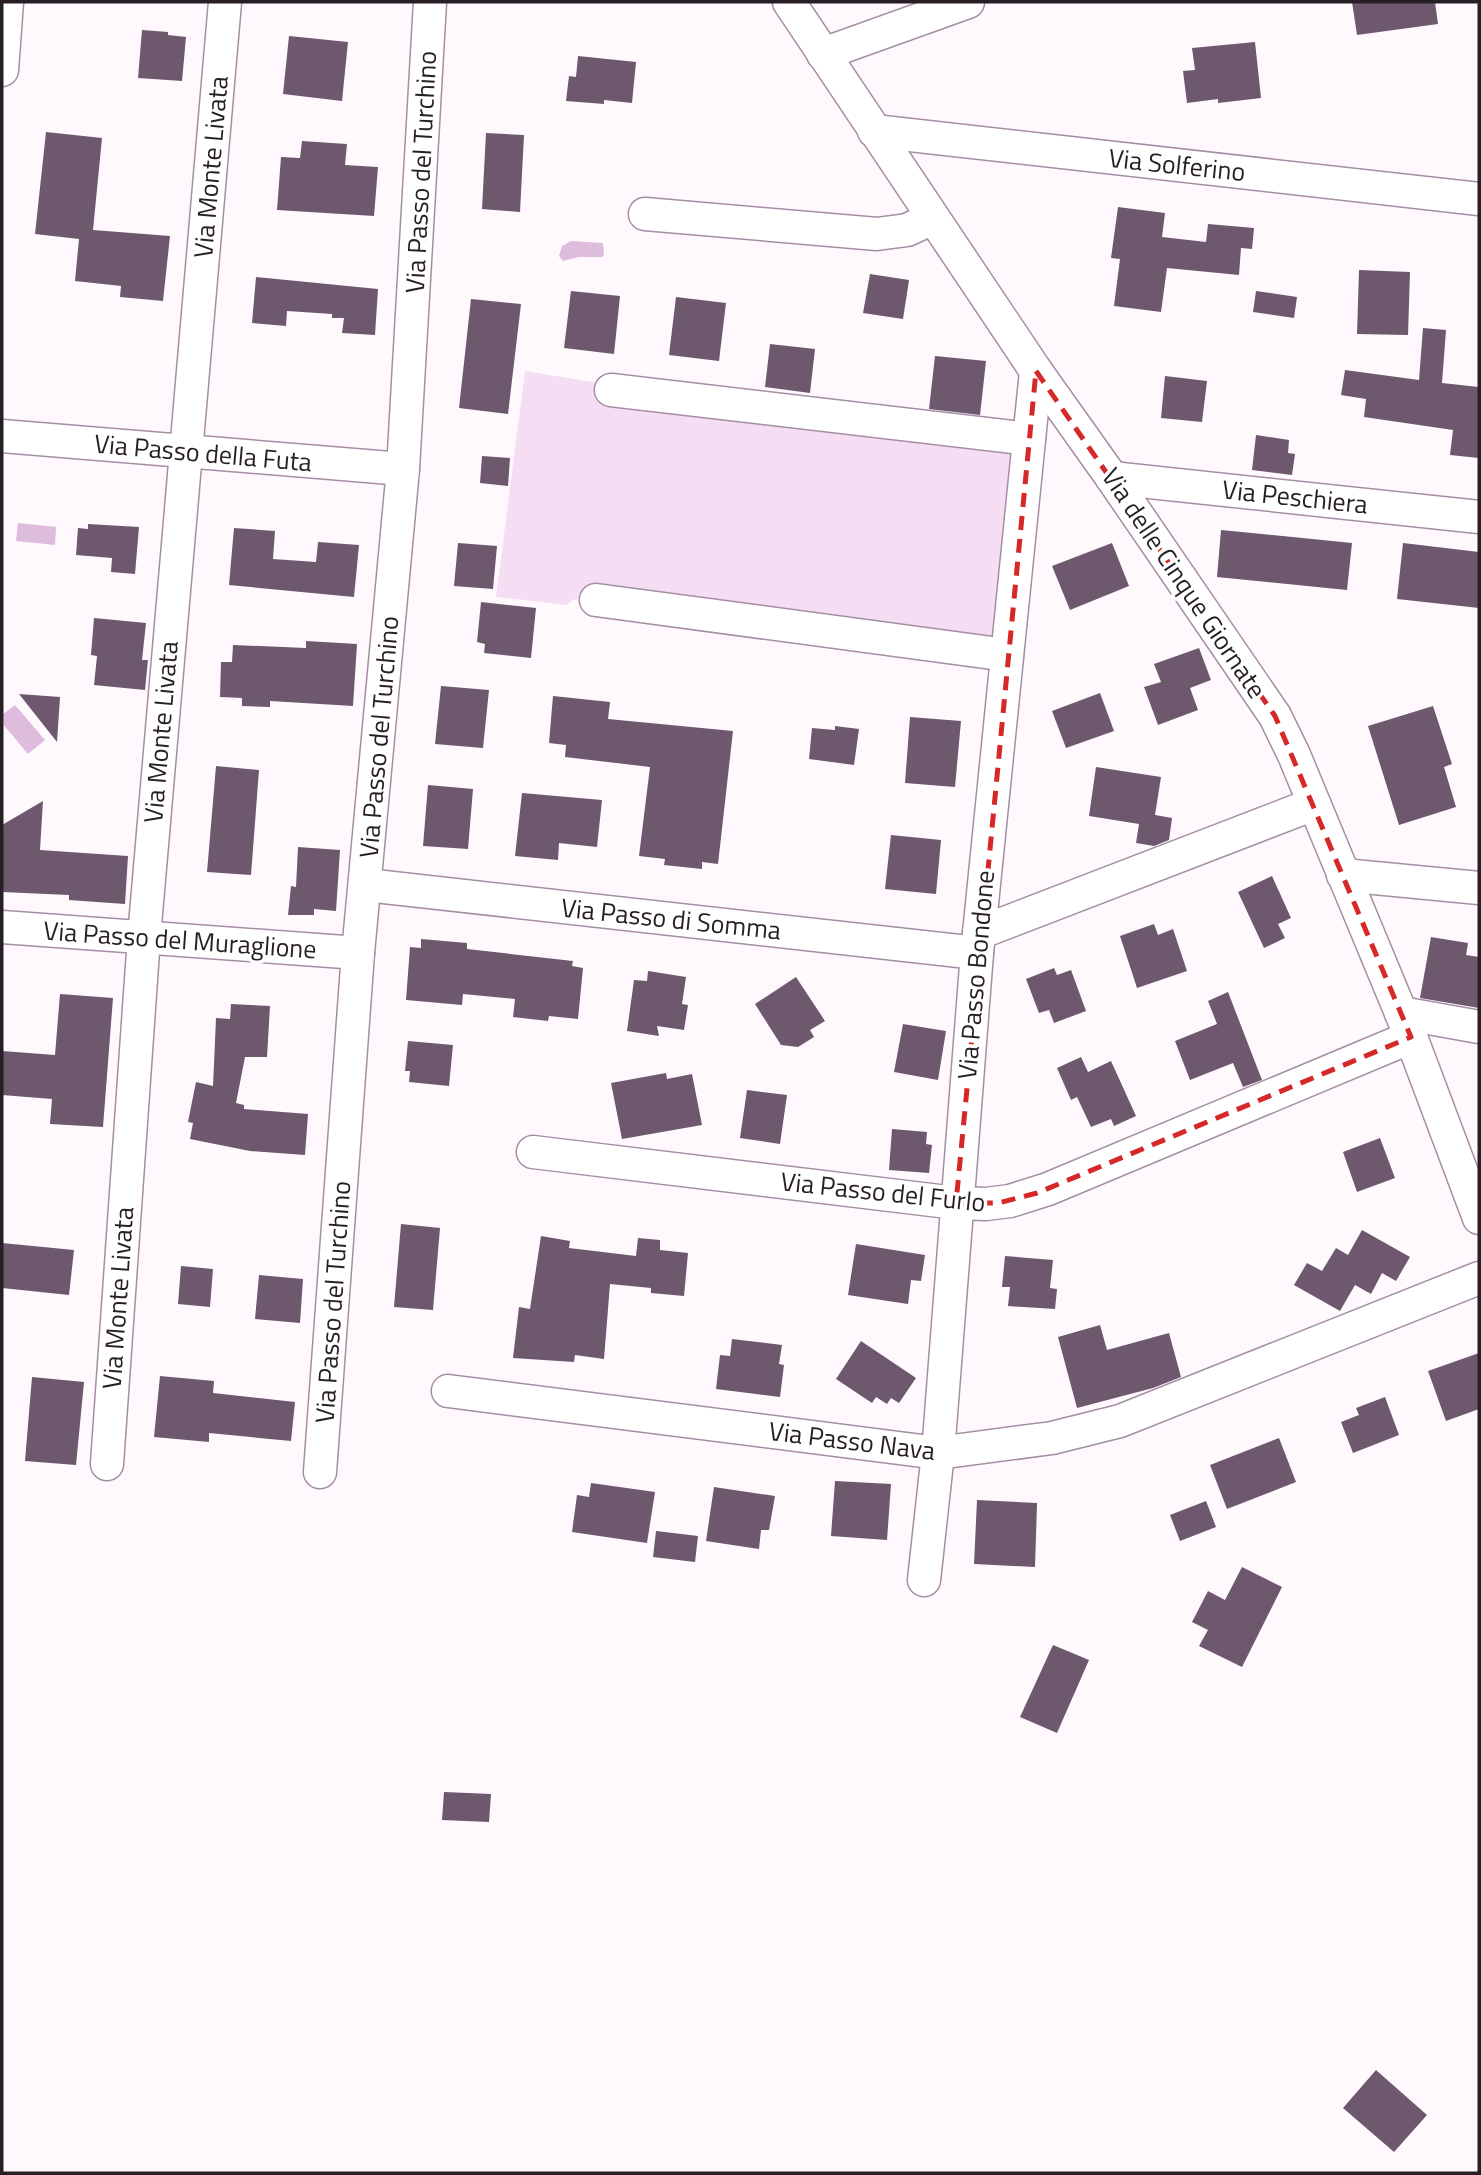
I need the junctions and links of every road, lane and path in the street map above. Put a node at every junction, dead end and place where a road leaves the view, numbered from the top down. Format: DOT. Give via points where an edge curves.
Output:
graph roads {
  1 [pos="7,2"];
  2 [pos="225,2"];
  3 [pos="430,2"];
  4 [pos="789,2"];
  5 [pos="968,2"];
  6 [pos="823,54"];
  7 [pos="2,70"];
  8 [pos="874,131"];
  9 [pos="1479,199"];
  10 [pos="645,214"];
  11 [pos="933,218"];
  12 [pos="1036,372"];
  13 [pos="611,390"];
  14 [pos="2,436"];
  15 [pos="1029,439"];
  16 [pos="186,451"];
  17 [pos="403,469"];
  18 [pos="1112,478"];
  19 [pos="1479,517"];
  20 [pos="596,600"];
  21 [pos="1007,655"];
  22 [pos="1314,804"];
  23 [pos="1343,875"];
  24 [pos="366,885"];
  25 [pos="1479,888"];
  26 [pos="2,926"];
  27 [pos="144,937"];
  28 [pos="978,943"];
  29 [pos="358,953"];
  30 [pos="1406,1025"];
  31 [pos="1479,1027"];
  32 [pos="533,1152"];
  33 [pos="956,1203"];
  34 [pos="1479,1218"];
  35 [pos="1479,1278"];
  36 [pos="448,1391"];
  37 [pos="939,1453"];
  38 [pos="107,1464"];
  39 [pos="320,1472"];
  40 [pos="924,1580"];
  1 -- 7 [label="street"];
  2 -- 16 [label="street, Via Monte Livata"];
  3 -- 17 [label="street, Via Passo del Turchino"];
  4 -- 6 [label="street, Via delle Cinque Giornate"];
  5 -- 6 [label="street"];
  6 -- 8 [label="street, Via delle Cinque Giornate"];
  8 -- 9 [label="street, Via Solferino"];
  8 -- 11 [label="street, Via delle Cinque Giornate"];
  10 -- 11 [label="street" via="877,234 907,230"];
  11 -- 12 [label="street, Via delle Cinque Giornate"];
  12 -- 15 [label="street, Via Passo Bondone"];
  12 -- 18 [label="street, Via delle Cinque Giornate"];
  13 -- 15 [label="street"];
  14 -- 16 [label="street, Via Passo della Futa"];
  15 -- 21 [label="street, Via Passo Bondone"];
  16 -- 17 [label="street, Via Passo della Futa"];
  16 -- 27 [label="street, Via Monte Livata"];
  17 -- 24 [label="street, Via Passo del Turchino"];
  18 -- 19 [label="street, Via Peschiera"];
  18 -- 22 [label="street, Via delle Cinque Giornate" via="1275,716"];
  20 -- 21 [label="street"];
  21 -- 28 [label="street, Via Passo Bondone"];
  22 -- 23 [label="street, Via delle Cinque Giornate"];
  22 -- 28 [label="street, Via Passo di Somma"];
  23 -- 25 [label="street"];
  23 -- 30 [label="street, Via delle Cinque Giornate"];
  24 -- 28 [label="street, Via Passo di Somma"];
  24 -- 29 [label="street, Via Passo del Turchino"];
  26 -- 27 [label="street, Via Passo del Muraglione"];
  27 -- 29 [label="street, Via Passo del Muraglione"];
  27 -- 38 [label="street, Via Monte Livata"];
  28 -- 33 [label="street, Via Passo Bondone"];
  29 -- 39 [label="street, Via Passo del Turchino"];
  30 -- 31 [label="street"];
  30 -- 33 [label="street, Via Passo del Furlo" via="1037,1194 998,1203"];
  30 -- 34 [label="street, Via delle Cinque Giornate"];
  32 -- 33 [label="street, Via Passo del Furlo"];
  33 -- 37 [label="street, Via Passo Bondone"];
  35 -- 37 [label="street, Via Passo Nava" via="1136,1416 1059,1437"];
  36 -- 37 [label="street, Via Passo Nava"];
  37 -- 40 [label="street, Via Passo Bondone"];
}
